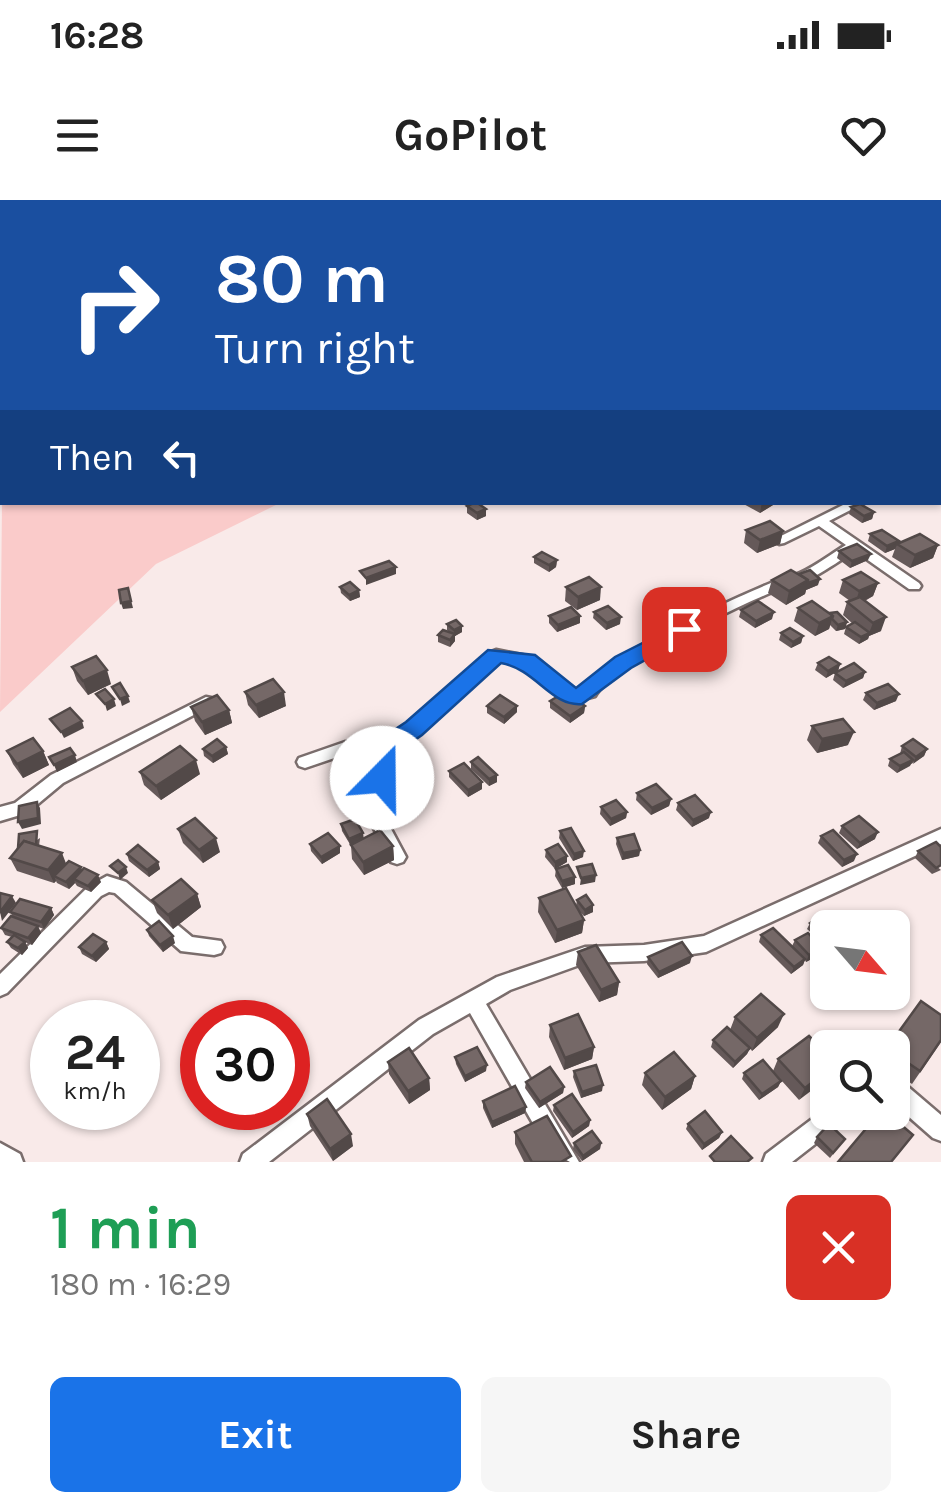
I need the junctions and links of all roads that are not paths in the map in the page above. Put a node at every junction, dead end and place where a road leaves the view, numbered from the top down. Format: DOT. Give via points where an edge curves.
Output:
graph roads {
  1 [pos="854,505"];
  2 [pos="821,522"];
  3 [pos="779,540"];
  4 [pos="856,544"];
  5 [pos="914,586"];
  6 [pos="216,696"];
  7 [pos="378,752"];
  8 [pos="305,762"];
  9 [pos="0,814"];
  10 [pos="941,836"];
  11 [pos="397,857"];
  12 [pos="214,947"];
  13 [pos="0,988"];
  14 [pos="473,1000"];
  15 [pos="910,1103"];
  16 [pos="815,1130"];
  17 [pos="941,1130"];
  18 [pos="0,1154"];
  19 [pos="12,1162"];
  20 [pos="251,1162"];
  21 [pos="568,1162"];
  22 [pos="774,1162"];
  1 -- 2 [label="street"];
  2 -- 3 [label="street"];
  2 -- 4 [label="street"];
  4 -- 5 [label="street"];
  4 -- 7 [label="street" via="807,575 623,663 582,696 572,697 528,660 496,655"];
  6 -- 9 [label="street"];
  7 -- 8 [label="street" via="345,748"];
  7 -- 11 [label="street" via="382,778 369,803"];
  10 -- 14 [label="street" via="706,944 586,954"];
  12 -- 13 [label="street" via="188,944 120,887 107,884"];
  14 -- 20 [label="street" via="426,1027"];
  14 -- 21 [label="street"];
  15 -- 17 [label="street"];
  16 -- 22 [label="street"];
  18 -- 19 [label="street"];
}
